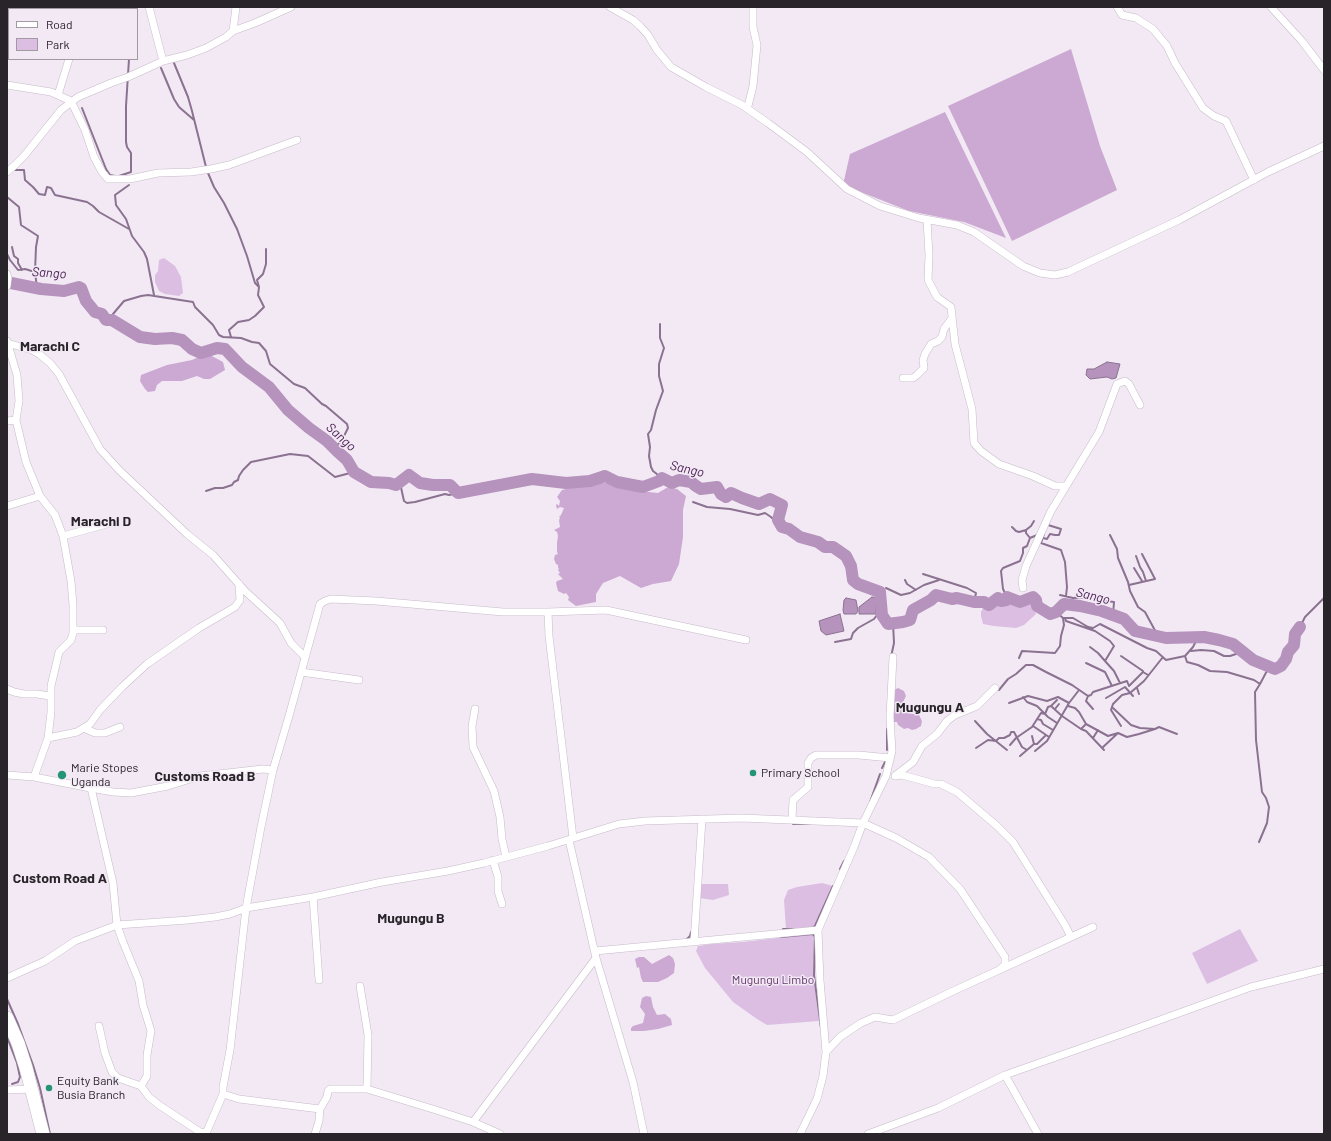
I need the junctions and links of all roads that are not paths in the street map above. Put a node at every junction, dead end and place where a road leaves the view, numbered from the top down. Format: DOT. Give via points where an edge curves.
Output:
graph roads {
  1 [pos="150,7"];
  2 [pos="236,7"];
  3 [pos="291,7"];
  4 [pos="610,7"];
  5 [pos="753,7"];
  6 [pos="1117,7"];
  7 [pos="1271,7"];
  8 [pos="233,31"];
  9 [pos="69,60"];
  10 [pos="163,61"];
  11 [pos="1324,70"];
  12 [pos="7,85"];
  13 [pos="58,95"];
  14 [pos="71,101"];
  15 [pos="748,106"];
  16 [pos="297,140"];
  17 [pos="1324,146"];
  18 [pos="7,172"];
  19 [pos="1254,180"];
  20 [pos="927,220"];
  21 [pos="7,274"];
  22 [pos="7,286"];
  23 [pos="952,318"];
  24 [pos="7,342"];
  25 [pos="903,378"];
  26 [pos="1140,405"];
  27 [pos="16,420"];
  28 [pos="7,421"];
  29 [pos="1055,486"];
  30 [pos="1066,486"];
  31 [pos="40,496"];
  32 [pos="1060,496"];
  33 [pos="7,506"];
  34 [pos="114,522"];
  35 [pos="63,536"];
  36 [pos="239,584"];
  37 [pos="1023,588"];
  38 [pos="548,612"];
  39 [pos="73,630"];
  40 [pos="103,630"];
  41 [pos="746,640"];
  42 [pos="305,657"];
  43 [pos="893,657"];
  44 [pos="301,672"];
  45 [pos="359,680"];
  46 [pos="995,688"];
  47 [pos="7,689"];
  48 [pos="50,696"];
  49 [pos="475,709"];
  50 [pos="84,728"];
  51 [pos="120,728"];
  52 [pos="48,738"];
  53 [pos="890,758"];
  54 [pos="273,770"];
  55 [pos="7,775"];
  56 [pos="886,776"];
  57 [pos="895,776"];
  58 [pos="34,777"];
  59 [pos="91,788"];
  60 [pos="702,819"];
  61 [pos="792,820"];
  62 [pos="863,823"];
  63 [pos="571,839"];
  64 [pos="506,857"];
  65 [pos="493,860"];
  66 [pos="312,897"];
  67 [pos="502,904"];
  68 [pos="246,908"];
  69 [pos="117,925"];
  70 [pos="1093,927"];
  71 [pos="818,930"];
  72 [pos="1070,937"];
  73 [pos="694,942"];
  74 [pos="596,955"];
  75 [pos="1005,957"];
  76 [pos="1019,961"];
  77 [pos="1000,969"];
  78 [pos="1324,969"];
  79 [pos="7,978"];
  80 [pos="319,980"];
  81 [pos="360,986"];
  82 [pos="7,1018"];
  83 [pos="99,1026"];
  84 [pos="826,1052"];
  85 [pos="1005,1074"];
  86 [pos="141,1086"];
  87 [pos="367,1089"];
  88 [pos="7,1090"];
  89 [pos="32,1090"];
  90 [pos="223,1094"];
  91 [pos="320,1109"];
  92 [pos="474,1122"];
  93 [pos="43,1134"];
  94 [pos="315,1134"];
  95 [pos="500,1134"];
  96 [pos="644,1134"];
  97 [pos="800,1134"];
  98 [pos="868,1134"];
  99 [pos="1038,1134"];
  1 -- 10 [label="street"];
  2 -- 8 [label="street"];
  3 -- 8 [label="street"];
  4 -- 20 [label="street" via="640,26 671,67 742,105 807,152 847,189 880,206"];
  5 -- 15 [label="street" via="753,27 757,45 753,86"];
  6 -- 19 [label="street" via="1122,15 1136,18 1153,28 1167,46 1203,108 1226,121"];
  7 -- 11 [label="street"];
  8 -- 10 [label="street" via="206,48"];
  9 -- 13 [label="street"];
  10 -- 14 [label="street"];
  12 -- 13 [label="street"];
  13 -- 14 [label="street"];
  14 -- 16 [label="street" via="94,157 108,179 130,179 158,173 211,169"];
  14 -- 18 [label="street" via="57,114 16,166"];
  17 -- 19 [label="street"];
  19 -- 20 [label="street" via="1179,220 1068,272 1055,275 1023,266 974,232 957,225"];
  20 -- 23 [label="street" via="928,280 936,297 951,307"];
  21 -- 22 [label="street"];
  23 -- 25 [label="street" via="942,336 931,344 925,354 924,368 913,378"];
  23 -- 29 [label="street" via="957,351 972,409 974,443 999,464"];
  24 -- 27 [label="street" via="17,375 19,401"];
  24 -- 36 [label="street" via="32,350 50,362 100,449 187,534 213,555"];
  26 -- 30 [label="street" via="1129,384 1125,381 1117,384 1099,432"];
  27 -- 28 [label="street"];
  27 -- 31 [label="street" via="26,462"];
  29 -- 30 [label="street"];
  29 -- 32 [label="street"];
  30 -- 32 [label="street"];
  31 -- 33 [label="street"];
  31 -- 35 [label="street" via="55,515"];
  32 -- 37 [label="street" via="1026,566 1022,580"];
  34 -- 35 [label="street"];
  35 -- 39 [label="street" via="71,581"];
  36 -- 42 [label="street" via="280,623 291,643"];
  36 -- 50 [label="street" via="240,600 235,607 147,664"];
  38 -- 41 [label="street" via="606,610"];
  38 -- 42 [label="street" via="503,612 330,599 320,604"];
  38 -- 63 [label="street"];
  39 -- 40 [label="street"];
  39 -- 48 [label="street" via="71,640 59,652"];
  42 -- 44 [label="street"];
  43 -- 53 [label="street"];
  44 -- 45 [label="street"];
  44 -- 54 [label="street"];
  46 -- 57 [label="street" via="977,706 954,715 947,721 937,734 922,746 913,762"];
  47 -- 48 [label="street" via="24,694"];
  48 -- 52 [label="street"];
  49 -- 64 [label="street" via="472,726 473,747 494,791"];
  50 -- 51 [label="street" via="95,734 105,734"];
  50 -- 52 [label="street"];
  52 -- 58 [label="street"];
  53 -- 56 [label="street"];
  53 -- 61 [label="street" via="816,755 811,758 808,763 808,787 793,800"];
  54 -- 59 [label="street" via="200,776 168,786 131,793"];
  54 -- 68 [label="street"];
  55 -- 58 [label="street"];
  56 -- 57 [label="street"];
  56 -- 62 [label="street"];
  57 -- 72 [label="street" via="902,775 952,789 997,826 1013,842"];
  58 -- 59 [label="street"];
  59 -- 69 [label="street" via="113,883"];
  60 -- 61 [label="street"];
  60 -- 63 [label="street" via="619,824"];
  60 -- 73 [label="street"];
  61 -- 62 [label="street"];
  62 -- 71 [label="street"];
  62 -- 75 [label="street" via="929,857 960,889"];
  63 -- 64 [label="street"];
  63 -- 74 [label="street"];
  64 -- 65 [label="street"];
  65 -- 66 [label="street"];
  65 -- 67 [label="street"];
  66 -- 68 [label="street"];
  66 -- 80 [label="street"];
  68 -- 69 [label="street" via="230,914 201,919"];
  68 -- 90 [label="street"];
  69 -- 79 [label="street" via="75,941 45,961"];
  69 -- 86 [label="street" via="139,981 151,1031 147,1076"];
  70 -- 72 [label="street"];
  71 -- 73 [label="street"];
  71 -- 84 [label="street"];
  72 -- 76 [label="street"];
  73 -- 74 [label="street"];
  74 -- 92 [label="street"];
  74 -- 96 [label="street" via="633,1082"];
  75 -- 76 [label="street"];
  75 -- 77 [label="street" via="1005,965"];
  76 -- 77 [label="street"];
  77 -- 84 [label="street" via="893,1020 875,1017 862,1023 840,1037"];
  78 -- 85 [label="street" via="1251,986"];
  81 -- 87 [label="street" via="368,1035"];
  82 -- 89 [label="highway" via="18,1043"];
  83 -- 86 [label="street" via="112,1072 118,1078"];
  84 -- 97 [label="street" via="817,1099"];
  85 -- 98 [label="street" via="938,1108"];
  85 -- 99 [label="street"];
  86 -- 90 [label="street" via="159,1105 204,1133"];
  87 -- 91 [label="street" via="330,1089"];
  87 -- 92 [label="street"];
  88 -- 89 [label="street"];
  89 -- 93 [label="highway"];
  90 -- 91 [label="street" via="239,1100"];
  91 -- 94 [label="street"];
  92 -- 95 [label="street"];
}
